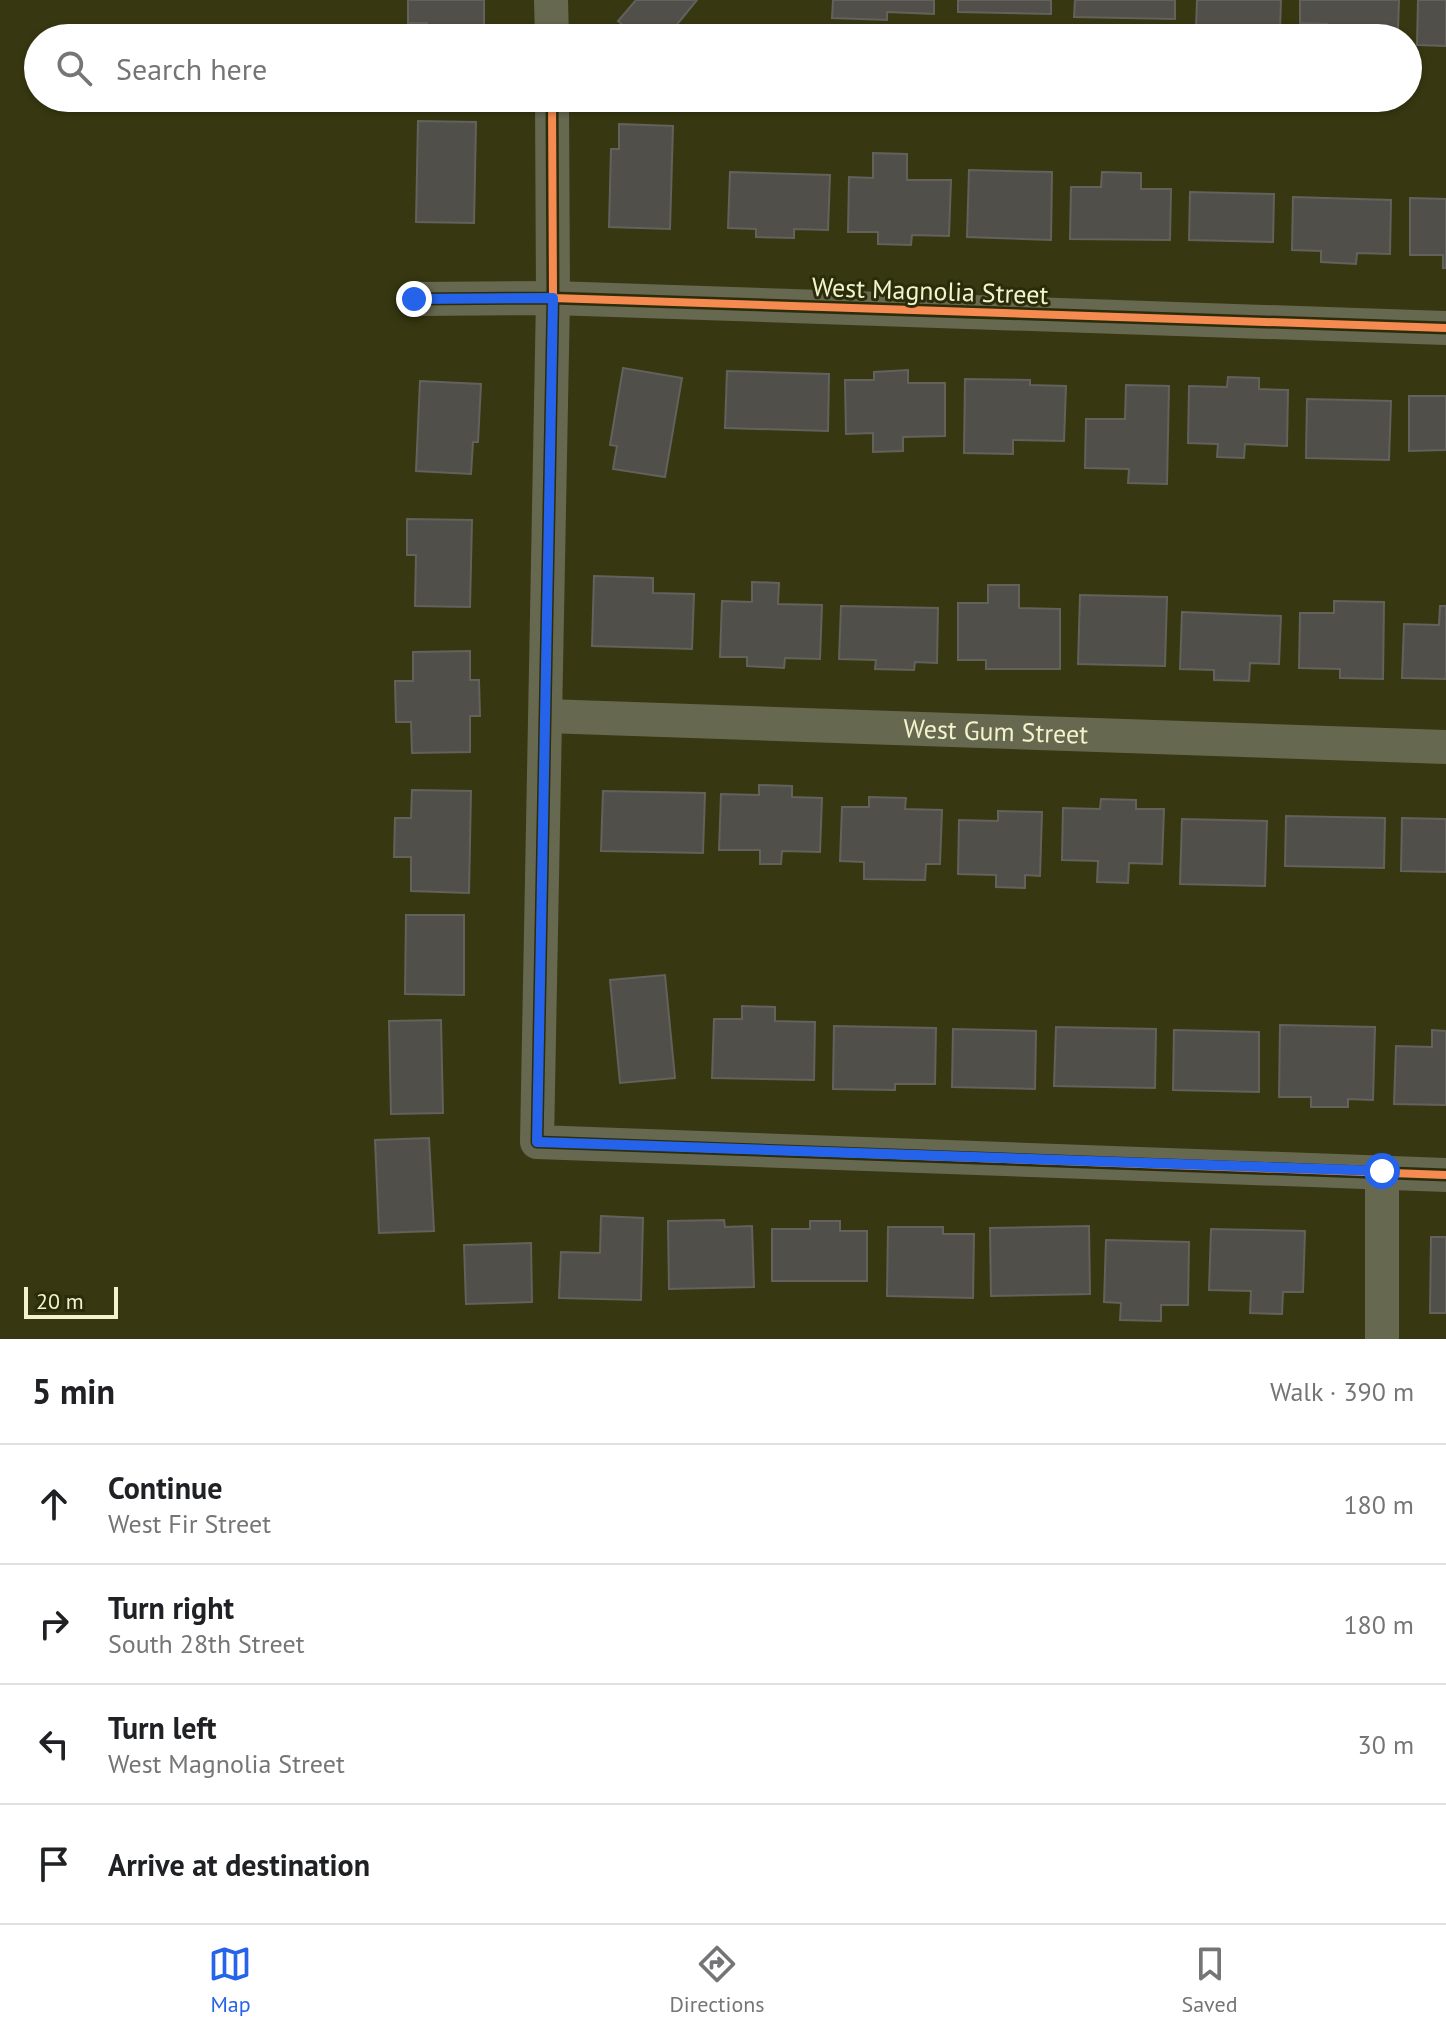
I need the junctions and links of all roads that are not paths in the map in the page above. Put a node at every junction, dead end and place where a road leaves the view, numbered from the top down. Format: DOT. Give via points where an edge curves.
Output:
graph roads {
  1 [pos="551,0"];
  2 [pos="552,24"];
  3 [pos="552,112"];
  4 [pos="553,298"];
  5 [pos="414,299"];
  6 [pos="1446,328"];
  7 [pos="546,716"];
  8 [pos="1446,747"];
  9 [pos="1382,1171"];
  10 [pos="1446,1175"];
  11 [pos="1382,1339"];
  1 -- 2 [label="street"];
  3 -- 4 [label="street"];
  4 -- 5 [label="street, West Magnolia Street"];
  4 -- 6 [label="street, West Magnolia Street"];
  4 -- 7 [label="street"];
  7 -- 8 [label="street, West Gum Street"];
  7 -- 9 [label="street" via="537,1142"];
  9 -- 10 [label="street"];
  9 -- 11 [label="street"];
}
